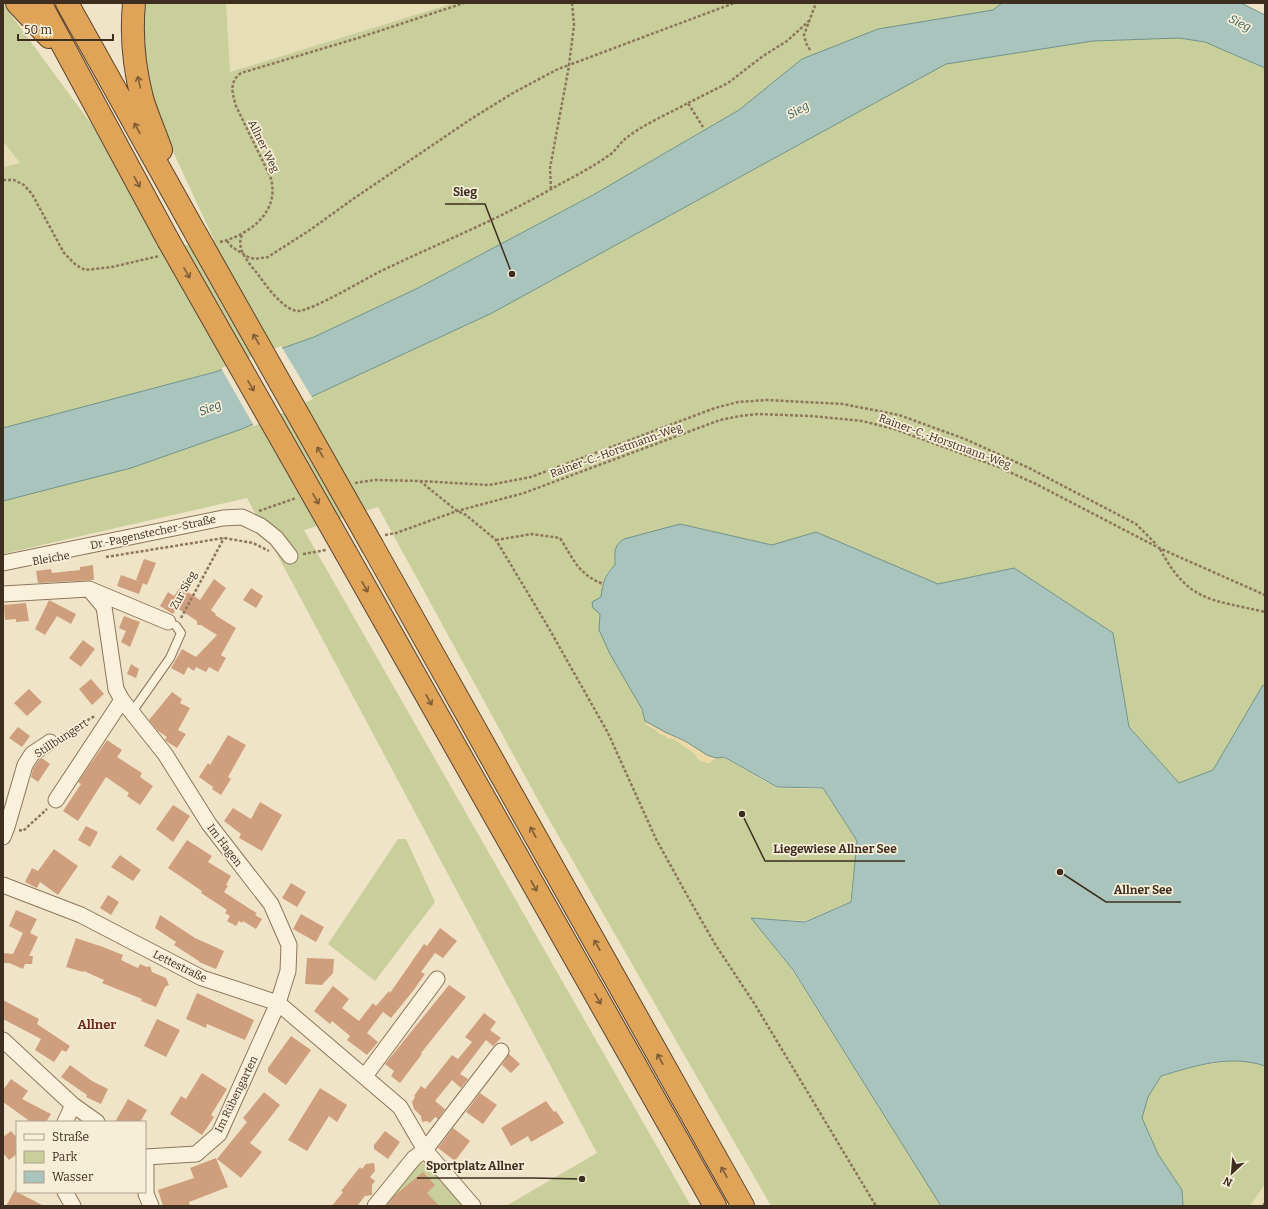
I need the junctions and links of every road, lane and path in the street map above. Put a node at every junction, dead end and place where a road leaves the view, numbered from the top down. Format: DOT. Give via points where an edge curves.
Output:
graph roads {
  1 [pos="17,3"];
  2 [pos="40,3"];
  3 [pos="67,3"];
  4 [pos="134,3"];
  5 [pos="464,3"];
  6 [pos="572,3"];
  7 [pos="734,3"];
  8 [pos="816,3"];
  9 [pos="810,20"];
  10 [pos="810,50"];
  11 [pos="569,65"];
  12 [pos="92,98"];
  13 [pos="688,103"];
  14 [pos="703,127"];
  15 [pos="3,180"];
  16 [pos="551,189"];
  17 [pos="176,199"];
  18 [pos="242,234"];
  19 [pos="226,241"];
  20 [pos="219,243"];
  21 [pos="167,247"];
  22 [pos="243,253"];
  23 [pos="420,481"];
  24 [pos="348,484"];
  25 [pos="300,497"];
  26 [pos="457,511"];
  27 [pos="242,517"];
  28 [pos="396,533"];
  29 [pos="224,538"];
  30 [pos="496,540"];
  31 [pos="1160,548"];
  32 [pos="324,550"];
  33 [pos="290,556"];
  34 [pos="101,558"];
  35 [pos="3,563"];
  36 [pos="602,584"];
  37 [pos="89,589"];
  38 [pos="3,594"];
  39 [pos="1265,595"];
  40 [pos="1265,612"];
  41 [pos="172,624"];
  42 [pos="122,700"];
  43 [pos="132,712"];
  44 [pos="96,715"];
  45 [pos="50,742"];
  46 [pos="56,800"];
  47 [pos="5,832"];
  48 [pos="3,885"];
  49 [pos="437,979"];
  50 [pos="278,1003"];
  51 [pos="3,1040"];
  52 [pos="501,1051"];
  53 [pos="365,1076"];
  54 [pos="73,1105"];
  55 [pos="65,1121"];
  56 [pos="95,1121"];
  57 [pos="425,1150"];
  58 [pos="146,1157"];
  59 [pos="66,1193"];
  60 [pos="1265,1203"];
  61 [pos="73,1206"];
  62 [pos="151,1206"];
  63 [pos="375,1206"];
  64 [pos="474,1206"];
  65 [pos="715,1206"];
  66 [pos="743,1206"];
  67 [pos="876,1206"];
  68 [pos="1263,1206"];
  1 -- 12 [label="highway" via="46,34"];
  2 -- 12 [label="highway"];
  17 -- 3 [label="highway, one-way"];
  17 -- 4 [label="highway, one-way" via="143,99 136,69 133,42"];
  5 -- 18 [label="path, Allner Weg" via="242,73 235,78 232,94 272,183 273,196 262,217 253,228"];
  6 -- 11 [label="path" via="574,26"];
  7 -- 11 [label="path"];
  8 -- 9 [label="path"];
  9 -- 10 [label="path" via="804,35"];
  9 -- 13 [label="path" via="787,41 728,83"];
  11 -- 16 [label="path" via="550,168"];
  11 -- 22 [label="path" via="513,93 471,119 268,256 255,259"];
  12 -- 21 [label="highway, one-way"];
  13 -- 14 [label="path"];
  13 -- 16 [label="path" via="624,139 609,155"];
  15 -- 21 [label="path" via="14,180 24,185 32,194 64,253 85,270 112,267"];
  16 -- 22 [label="path" via="484,225 378,273 339,294 297,311 280,300 265,284"];
  66 -- 17 [label="highway, one-way, bridge"];
  18 -- 19 [label="path, Allner Weg"];
  18 -- 22 [label="path" via="239,240"];
  19 -- 20 [label="path, Allner Weg"];
  19 -- 22 [label="path"];
  21 -- 65 [label="highway, one-way, bridge" via="346,553"];
  23 -- 24 [label="path" via="375,480"];
  23 -- 26 [label="path"];
  23 -- 31 [label="path" via="489,485 531,477 715,408 738,402 767,400 843,404 899,415 965,439 1022,465 1136,524"];
  25 -- 27 [label="path"];
  26 -- 28 [label="path, Rainer-C.-Horstmann-Weg"];
  26 -- 30 [label="path" via="466,515"];
  26 -- 31 [label="path, Rainer-C.-Horstmann-Weg" via="524,493 720,420 758,414 811,416 862,421 894,429 996,466"];
  27 -- 33 [label="street, Dr.-Pagenstecher-Straße" via="261,526 276,538"];
  27 -- 35 [label="street, Dr.-Pagenstecher-Straße" via="223,518"];
  29 -- 33 [label="path" via="253,543 270,552"];
  29 -- 34 [label="path"];
  29 -- 41 [label="path, Zur Sieg"];
  30 -- 36 [label="path" via="532,534 560,538 580,571"];
  30 -- 67 [label="path" via="608,733 656,839 715,944 754,1003"];
  31 -- 39 [label="path, Rainer-C.-Horstmann-Weg"];
  31 -- 40 [label="path" via="1169,566 1193,591 1207,599"];
  32 -- 33 [label="path"];
  37 -- 38 [label="street"];
  37 -- 41 [label="street"];
  37 -- 42 [label="street, Im Hagen" via="104,607 116,689"];
  41 -- 43 [label="lane, Zur Sieg" via="181,633 170,658"];
  42 -- 43 [label="street, Im Hagen"];
  42 -- 46 [label="street"];
  43 -- 50 [label="street, Im Hagen" via="165,754 209,824 271,904 290,945 288,971"];
  44 -- 45 [label="path, Stillbungert"];
  45 -- 47 [label="street, Stillbungert" via="32,754 25,765"];
  46 -- 47 [label="path" via="23,831"];
  48 -- 50 [label="street, Lettestraße" via="81,915 202,978"];
  49 -- 53 [label="street"];
  50 -- 53 [label="street, Lettestraße"];
  50 -- 58 [label="street, Im Rübengarten" via="219,1134 196,1154"];
  51 -- 54 [label="street"];
  52 -- 57 [label="street"];
  53 -- 57 [label="street, Lettestraße" via="400,1107"];
  54 -- 55 [label="street"];
  54 -- 56 [label="street"];
  57 -- 63 [label="street" via="414,1158"];
  57 -- 64 [label="street, Lettestraße"];
  58 -- 62 [label="street" via="146,1194"];
  59 -- 61 [label="street"];
  60 -- 68 [label="path"];
}
